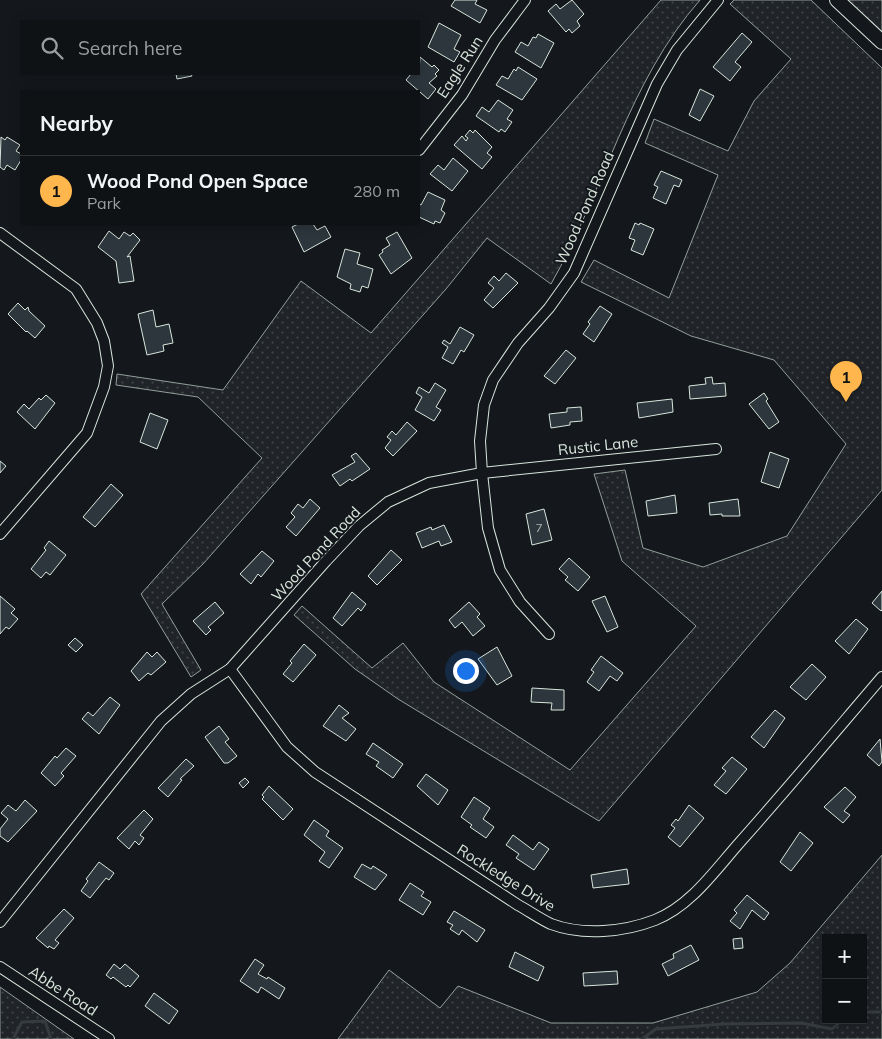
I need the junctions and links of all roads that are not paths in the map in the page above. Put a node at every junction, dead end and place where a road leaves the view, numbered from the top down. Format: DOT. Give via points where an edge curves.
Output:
graph roads {
  1 [pos="525,0"];
  2 [pos="718,0"];
  3 [pos="837,0"];
  4 [pos="882,42"];
  5 [pos="420,149"];
  6 [pos="0,233"];
  7 [pos="716,449"];
  8 [pos="482,473"];
  9 [pos="0,534"];
  10 [pos="549,634"];
  11 [pos="230,670"];
  12 [pos="882,677"];
  13 [pos="0,922"];
  14 [pos="0,967"];
  15 [pos="109,1039"];
  1 -- 5 [label="street, Eagle Run" via="495,40 462,95"];
  2 -- 8 [label="street, Wood Pond Road" via="677,50 657,84 574,273 518,343 494,380 481,422"];
  3 -- 4 [label="street"];
  6 -- 9 [label="street" via="76,289 97,324 108,366 87,433"];
  7 -- 8 [label="street, Rustic Lane"];
  8 -- 10 [label="street" via="488,528 500,570 520,602"];
  8 -- 11 [label="street, Wood Pond Road" via="428,483 388,502 326,560"];
  11 -- 12 [label="street, Rockledge Drive" via="287,747 314,772 518,905 552,924 585,931 619,930 639,925 679,906 755,825"];
  11 -- 13 [label="street, Wood Pond Road" via="191,694 161,720"];
  14 -- 15 [label="street, Abbe Road"];
}
